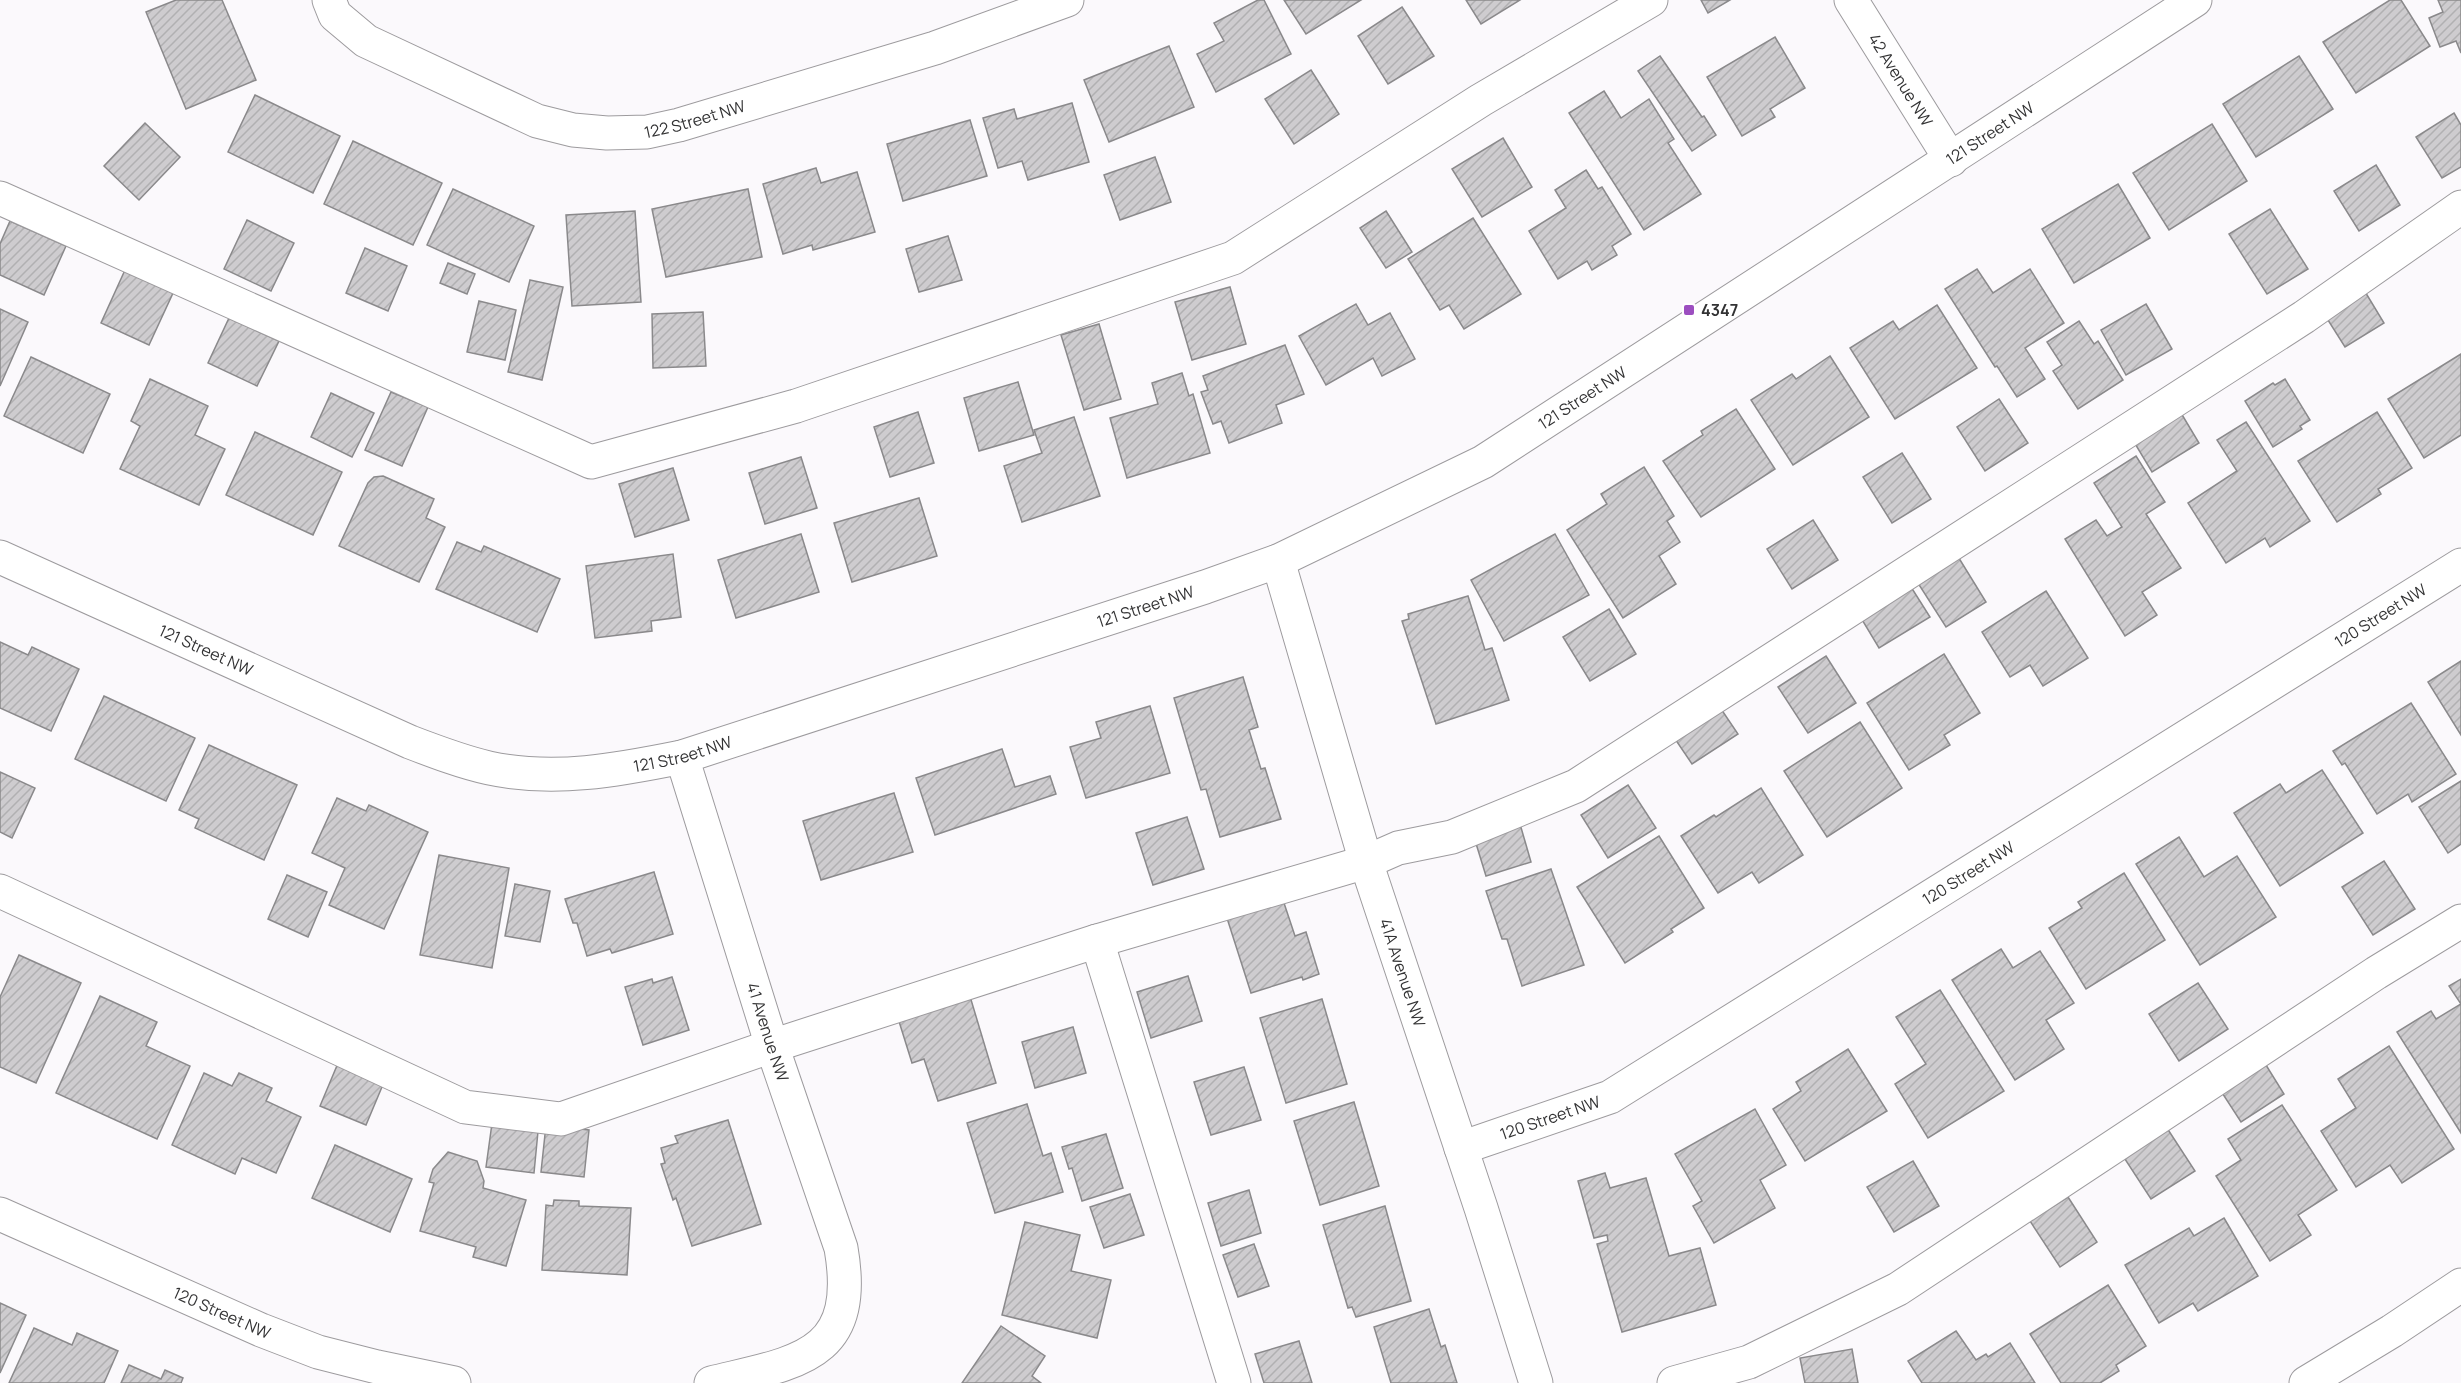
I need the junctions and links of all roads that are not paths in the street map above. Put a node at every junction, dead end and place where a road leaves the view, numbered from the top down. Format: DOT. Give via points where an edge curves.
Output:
graph roads {
  1 [pos="1067,0"];
  2 [pos="1651,0"];
  3 [pos="1851,0"];
  4 [pos="2195,0"];
  5 [pos="332,8"];
  6 [pos="1951,160"];
  7 [pos="0,198"];
  8 [pos="2461,207"];
  9 [pos="0,557"];
  10 [pos="1278,561"];
  11 [pos="2461,565"];
  12 [pos="682,757"];
  13 [pos="1366,862"];
  14 [pos="0,891"];
  15 [pos="2460,922"];
  16 [pos="1097,941"];
  17 [pos="772,1046"];
  18 [pos="1461,1148"];
  19 [pos="0,1214"];
  20 [pos="2461,1285"];
  21 [pos="454,1383"];
  22 [pos="711,1383"];
  23 [pos="1234,1383"];
  24 [pos="1536,1383"];
  25 [pos="1674,1383"];
  26 [pos="2306,1383"];
  1 -- 5 [label="street, 122 Street NW" via="935,48 679,125 647,132 607,133 537,121 366,41"];
  2 -- 7 [label="street" via="1481,100 1233,258 796,406 591,462"];
  3 -- 6 [label="street, 42 Avenue NW"];
  4 -- 6 [label="street, 121 Street NW"];
  6 -- 10 [label="street, 121 Street NW" via="1483,462"];
  8 -- 13 [label="street" via="2304,317 1576,786 1452,837 1398,848"];
  9 -- 12 [label="street, 121 Street NW" via="410,742 454,758 523,774 564,775 607,772"];
  10 -- 12 [label="street, 121 Street NW"];
  10 -- 13 [label="street, 41A Avenue NW"];
  11 -- 18 [label="street, 120 Street NW" via="1610,1097"];
  12 -- 17 [label="street, 41 Avenue NW"];
  13 -- 16 [label="street"];
  13 -- 18 [label="street, 41A Avenue NW"];
  14 -- 17 [label="street" via="465,1107 561,1119"];
  15 -- 25 [label="street" via="2376,973 1898,1289 1749,1362"];
  16 -- 17 [label="street"];
  16 -- 23 [label="street"];
  17 -- 22 [label="street, 41 Avenue NW" via="841,1248 845,1272 843,1306 822,1345 804,1357"];
  18 -- 24 [label="street, 41A Avenue NW"];
  19 -- 21 [label="street, 120 Street NW" via="318,1352"];
  20 -- 26 [label="street"];
}
